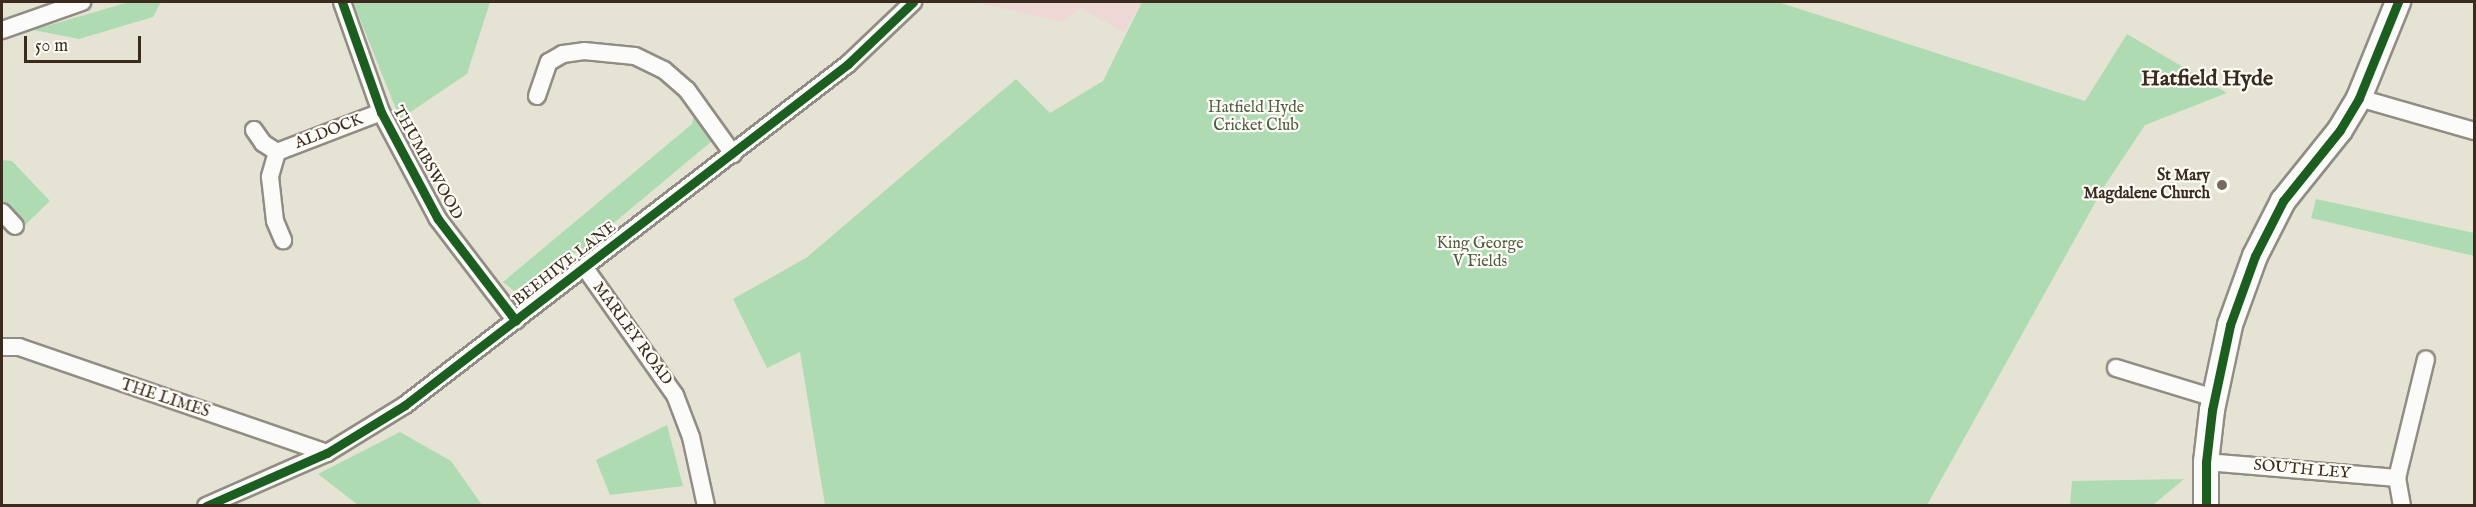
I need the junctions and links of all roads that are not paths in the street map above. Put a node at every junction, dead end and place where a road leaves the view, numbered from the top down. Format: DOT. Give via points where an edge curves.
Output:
graph roads {
  1 [pos="82,2"];
  2 [pos="342,2"];
  3 [pos="913,2"];
  4 [pos="2394,2"];
  5 [pos="2,30"];
  6 [pos="537,96"];
  7 [pos="2359,98"];
  8 [pos="381,112"];
  9 [pos="254,130"];
  10 [pos="2475,131"];
  11 [pos="277,152"];
  12 [pos="733,153"];
  13 [pos="2,212"];
  14 [pos="15,226"];
  15 [pos="283,240"];
  16 [pos="585,268"];
  17 [pos="516,321"];
  18 [pos="2,346"];
  19 [pos="2426,359"];
  20 [pos="2116,368"];
  21 [pos="2214,398"];
  22 [pos="327,453"];
  23 [pos="2206,462"];
  24 [pos="2397,478"];
  25 [pos="2203,502"];
  26 [pos="206,506"];
  27 [pos="706,506"];
  28 [pos="2402,506"];
  1 -- 5 [label="street"];
  2 -- 8 [label="street, THUMBSWOOD"];
  3 -- 12 [label="street, BEEHIVE LANE" via="848,64"];
  4 -- 7 [label="street"];
  6 -- 12 [label="street" via="549,62 562,54 592,51 635,56 664,70 687,90"];
  7 -- 10 [label="street"];
  7 -- 21 [label="street" via="2340,130 2283,201 2255,256 2230,325"];
  8 -- 11 [label="street, ALDOCK"];
  8 -- 17 [label="street, THUMBSWOOD" via="438,219"];
  9 -- 11 [label="street, ALDOCK"];
  11 -- 15 [label="street, ALDOCK" via="270,177 275,221"];
  12 -- 16 [label="street, BEEHIVE LANE"];
  13 -- 14 [label="street"];
  16 -- 17 [label="street, BEEHIVE LANE"];
  16 -- 27 [label="street, MARLEY ROAD" via="675,395 691,437"];
  17 -- 22 [label="street, BEEHIVE LANE" via="405,405"];
  18 -- 22 [label="street, THE LIMES" via="19,347"];
  19 -- 24 [label="street"];
  20 -- 21 [label="street"];
  21 -- 23 [label="street"];
  22 -- 26 [label="street, BEEHIVE LANE"];
  23 -- 24 [label="street, SOUTH LEY"];
  23 -- 25 [label="street"];
  24 -- 28 [label="street"];
}
